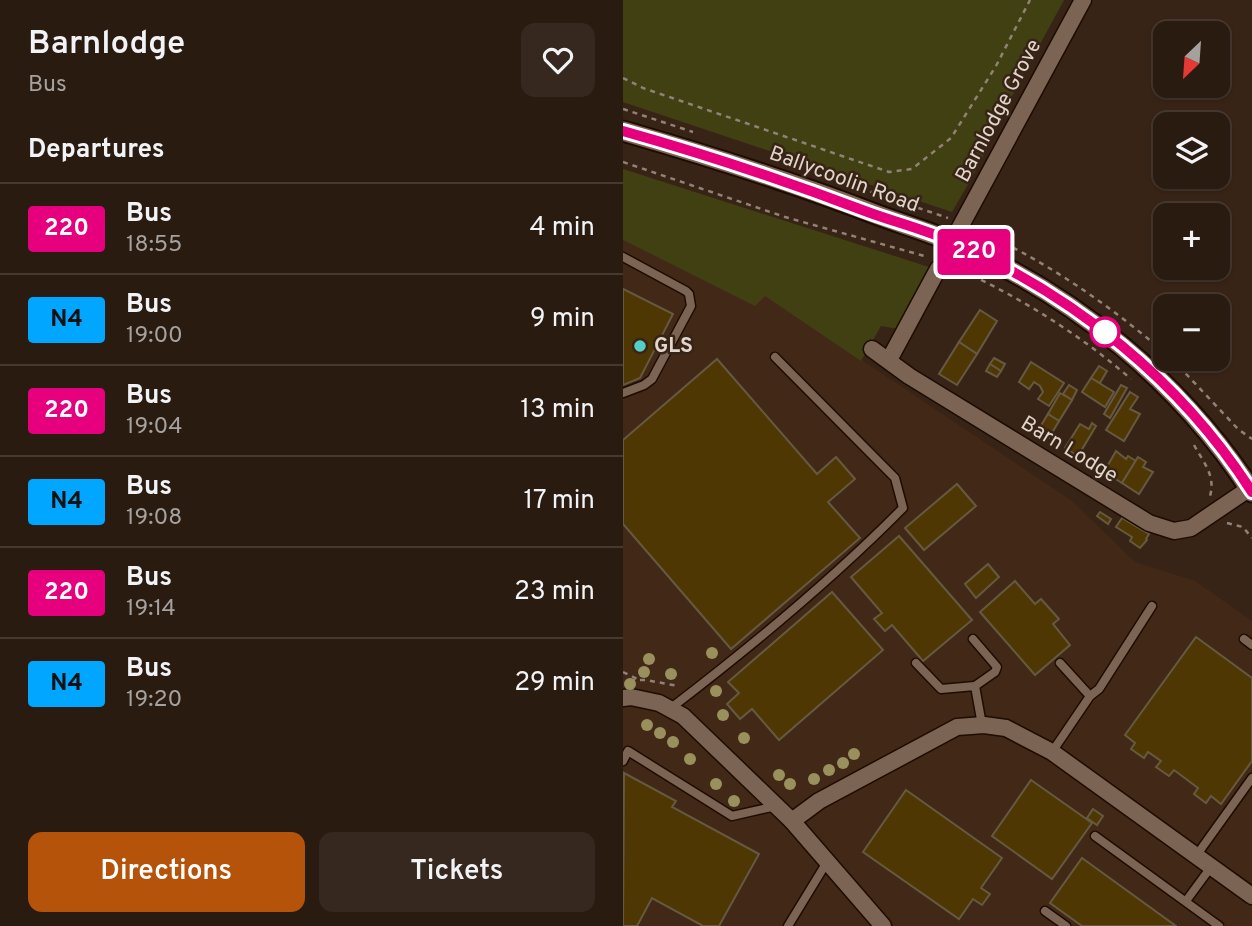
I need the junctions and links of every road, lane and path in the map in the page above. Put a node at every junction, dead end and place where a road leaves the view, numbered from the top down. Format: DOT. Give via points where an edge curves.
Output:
graph roads {
  1 [pos="1030,0"];
  2 [pos="1083,0"];
  3 [pos="623,78"];
  4 [pos="623,131"];
  5 [pos="623,162"];
  6 [pos="952,242"];
  7 [pos="623,257"];
  8 [pos="941,264"];
  9 [pos="872,349"];
  10 [pos="775,358"];
  11 [pos="889,360"];
  12 [pos="1183,371"];
  13 [pos="1133,381"];
  14 [pos="623,393"];
  15 [pos="1190,438"];
  16 [pos="1252,439"];
  17 [pos="1251,489"];
  18 [pos="1207,502"];
  19 [pos="1223,524"];
  20 [pos="1252,538"];
  21 [pos="1152,606"];
  22 [pos="973,639"];
  23 [pos="1244,639"];
  24 [pos="1252,645"];
  25 [pos="916,663"];
  26 [pos="1060,663"];
  27 [pos="623,672"];
  28 [pos="637,679"];
  29 [pos="623,681"];
  30 [pos="975,687"];
  31 [pos="689,693"];
  32 [pos="1090,696"];
  33 [pos="623,698"];
  34 [pos="671,708"];
  35 [pos="982,725"];
  36 [pos="1052,752"];
  37 [pos="623,761"];
  38 [pos="1252,778"];
  39 [pos="776,806"];
  40 [pos="792,821"];
  41 [pos="1095,836"];
  42 [pos="1196,856"];
  43 [pos="827,862"];
  44 [pos="1211,867"];
  45 [pos="1252,897"];
  46 [pos="1186,901"];
  47 [pos="1045,911"];
  48 [pos="874,923"];
  49 [pos="788,926"];
  50 [pos="1066,926"];
  51 [pos="1219,926"];
  1 -- 3 [label="path" via="951,138 912,169 889,173"];
  2 -- 6 [label="street, Barnlodge Grove"];
  4 -- 6 [label="street, Ballycoolin Road"];
  5 -- 8 [label="path"];
  6 -- 17 [label="street, Ballycoolin Road" via="1060,299 1116,340 1162,381"];
  7 -- 14 [label="lane" via="686,291 691,306 652,379"];
  8 -- 11 [label="street"];
  8 -- 13 [label="path" via="1056,322"];
  9 -- 11 [label="street, Barn Lodge"];
  10 -- 31 [label="lane" via="895,478 903,508 859,553"];
  11 -- 17 [label="street, Barn Lodge" via="1149,523 1174,531 1191,528"];
  12 -- 16 [label="path"];
  15 -- 18 [label="path" via="1210,471 1212,488"];
  19 -- 20 [label="path" via="1238,524"];
  21 -- 32 [label="lane"];
  22 -- 30 [label="lane" via="997,667"];
  23 -- 24 [label="lane"];
  25 -- 30 [label="lane" via="941,689"];
  26 -- 32 [label="lane"];
  27 -- 28 [label="path"];
  28 -- 29 [label="path"];
  28 -- 31 [label="path" via="678,686"];
  30 -- 35 [label="lane"];
  31 -- 34 [label="lane"];
  32 -- 36 [label="lane"];
  33 -- 34 [label="street" via="646,699"];
  34 -- 39 [label="street"];
  35 -- 36 [label="street" via="1006,728"];
  35 -- 40 [label="street" via="957,727 819,801"];
  36 -- 42 [label="street"];
  37 -- 39 [label="lane" via="628,751 732,816"];
  38 -- 42 [label="lane"];
  39 -- 40 [label="street"];
  40 -- 43 [label="street"];
  41 -- 46 [label="lane"];
  42 -- 44 [label="street"];
  43 -- 48 [label="street"];
  43 -- 49 [label="lane"];
  44 -- 45 [label="street"];
  44 -- 46 [label="lane"];
  46 -- 51 [label="lane"];
  47 -- 50 [label="lane"];
}
